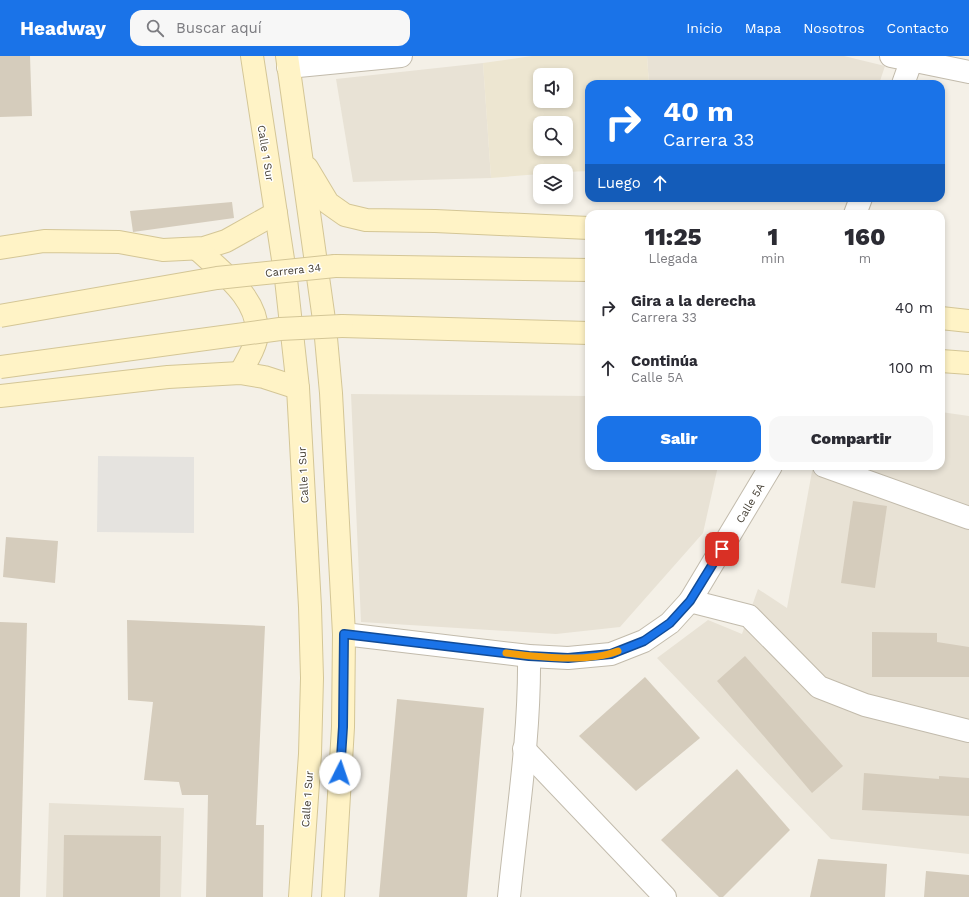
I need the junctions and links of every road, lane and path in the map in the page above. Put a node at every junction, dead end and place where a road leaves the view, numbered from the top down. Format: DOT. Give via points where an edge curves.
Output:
graph roads {
  1 [pos="252,56"];
  2 [pos="401,56"];
  3 [pos="905,58"];
  4 [pos="287,61"];
  5 [pos="969,72"];
  6 [pos="903,80"];
  7 [pos="302,158"];
  8 [pos="276,213"];
  9 [pos="585,228"];
  10 [pos="0,248"];
  11 [pos="197,249"];
  12 [pos="585,270"];
  13 [pos="0,316"];
  14 [pos="945,318"];
  15 [pos="969,321"];
  16 [pos="585,333"];
  17 [pos="945,361"];
  18 [pos="969,363"];
  19 [pos="0,367"];
  20 [pos="240,373"];
  21 [pos="298,388"];
  22 [pos="0,396"];
  23 [pos="769,470"];
  24 [pos="835,470"];
  25 [pos="969,518"];
  26 [pos="690,601"];
  27 [pos="344,634"];
  28 [pos="529,656"];
  29 [pos="969,731"];
  30 [pos="524,749"];
  31 [pos="300,897"];
  32 [pos="333,897"];
  33 [pos="509,897"];
  34 [pos="665,897"];
  1 -- 8 [label="street, Calle 1 Sur"];
  2 -- 4 [label="street"];
  3 -- 5 [label="street"];
  3 -- 6 [label="street"];
  4 -- 7 [label="street" via="298,147"];
  7 -- 9 [label="street" via="328,203 346,215 366,220"];
  7 -- 27 [label="street" via="325,327 331,393"];
  8 -- 11 [label="street" via="226,241"];
  8 -- 21 [label="street, Calle 1 Sur"];
  10 -- 11 [label="street" via="44,241 119,242 163,250"];
  11 -- 20 [label="street" via="235,285 256,318 256,339"];
  12 -- 13 [label="street, Carrera 34, bridge" via="335,266 217,278"];
  14 -- 15 [label="street"];
  16 -- 19 [label="street, bridge" via="342,326 280,329"];
  17 -- 18 [label="street"];
  20 -- 21 [label="street" via="264,377"];
  20 -- 22 [label="street" via="168,377"];
  21 -- 31 [label="street, Calle 1 Sur" via="312,678 310,754"];
  23 -- 26 [label="street, Calle 5A"];
  24 -- 25 [label="street"];
  26 -- 28 [label="street, Calle 5A" via="670,623 644,641 611,654 568,658"];
  26 -- 29 [label="street" via="749,616 819,687 865,705"];
  27 -- 28 [label="street, Calle 5A"];
  27 -- 32 [label="street" via="343,727"];
  28 -- 30 [label="street"];
  30 -- 33 [label="street"];
  30 -- 34 [label="street"];
}
